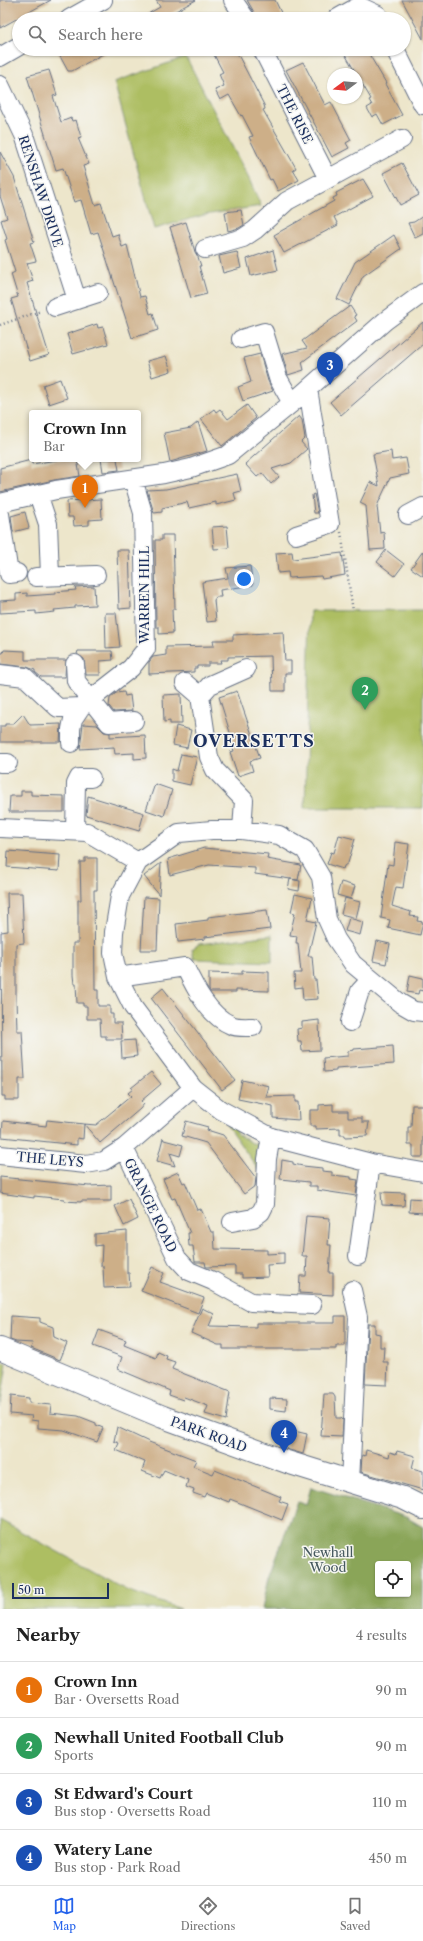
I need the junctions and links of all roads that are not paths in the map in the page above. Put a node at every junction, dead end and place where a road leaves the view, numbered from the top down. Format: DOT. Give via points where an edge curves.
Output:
graph roads {
  1 [pos="103,0"];
  2 [pos="234,0"];
  3 [pos="82,12"];
  4 [pos="242,12"];
  5 [pos="348,12"];
  6 [pos="372,12"];
  7 [pos="12,50"];
  8 [pos="271,56"];
  9 [pos="399,56"];
  10 [pos="0,57"];
  11 [pos="0,85"];
  12 [pos="423,104"];
  13 [pos="402,139"];
  14 [pos="328,179"];
  15 [pos="205,249"];
  16 [pos="98,293"];
  17 [pos="423,293"];
  18 [pos="77,300"];
  19 [pos="55,307"];
  20 [pos="241,339"];
  21 [pos="308,389"];
  22 [pos="292,403"];
  23 [pos="133,479"];
  24 [pos="38,494"];
  25 [pos="0,503"];
  26 [pos="0,514"];
  27 [pos="296,535"];
  28 [pos="17,573"];
  29 [pos="96,575"];
  30 [pos="75,664"];
  31 [pos="246,669"];
  32 [pos="0,674"];
  33 [pos="185,684"];
  34 [pos="200,696"];
  35 [pos="86,703"];
  36 [pos="134,720"];
  37 [pos="71,743"];
  38 [pos="91,778"];
  39 [pos="0,828"];
  40 [pos="242,830"];
  41 [pos="75,831"];
  42 [pos="138,862"];
  43 [pos="118,977"];
  44 [pos="371,979"];
  45 [pos="423,1012"];
  46 [pos="350,1022"];
  47 [pos="253,1027"];
  48 [pos="193,1088"];
  49 [pos="271,1137"];
  50 [pos="124,1148"];
  51 [pos="0,1154"];
  52 [pos="371,1164"];
  53 [pos="423,1172"];
  54 [pos="232,1222"];
  55 [pos="358,1256"];
  56 [pos="352,1290"];
  57 [pos="312,1305"];
  58 [pos="0,1349"];
  59 [pos="350,1482"];
  60 [pos="423,1508"];
  1 -- 3 [label="street"];
  2 -- 4 [label="street"];
  5 -- 6 [label="street" via="359,6"];
  7 -- 10 [label="street"];
  8 -- 14 [label="street, THE RISE"];
  9 -- 12 [label="street"];
  11 -- 18 [label="street, RENSHAW DRIVE" via="24,135"];
  13 -- 14 [label="street"];
  14 -- 15 [label="street" via="287,201 243,238"];
  16 -- 18 [label="street"];
  17 -- 21 [label="street" via="385,321"];
  18 -- 19 [label="street"];
  20 -- 22 [label="street" via="264,332 278,378"];
  21 -- 22 [label="street"];
  21 -- 27 [label="street" via="330,524"];
  22 -- 23 [label="street" via="228,455 191,468"];
  23 -- 24 [label="street"];
  23 -- 35 [label="street, WARREN HILL" via="143,513 146,649 131,668"];
  24 -- 25 [label="street"];
  24 -- 29 [label="street" via="48,524 43,577"];
  26 -- 28 [label="street" via="9,574"];
  30 -- 35 [label="street" via="76,681"];
  31 -- 34 [label="street" via="210,685"];
  32 -- 35 [label="street" via="25,677 58,708"];
  33 -- 34 [label="street"];
  34 -- 40 [label="street" via="209,756 215,770 244,800"];
  35 -- 36 [label="street" via="109,723"];
  35 -- 37 [label="street" via="73,719"];
  38 -- 41 [label="street" via="79,778 76,784"];
  39 -- 41 [label="street"];
  40 -- 42 [label="street" via="179,833"];
  40 -- 44 [label="street" via="278,835 305,850 321,877 327,919 336,938 353,964"];
  41 -- 42 [label="street" via="87,832"];
  42 -- 43 [label="street" via="120,896 113,953"];
  43 -- 47 [label="street" via="185,967 205,1002 221,1019 233,1026"];
  43 -- 48 [label="street" via="133,1007"];
  44 -- 45 [label="street" via="400,1003 414,1011"];
  44 -- 46 [label="street" via="360,991"];
  48 -- 49 [label="street" via="221,1110"];
  48 -- 50 [label="street, THE LEYS"];
  49 -- 52 [label="street"];
  49 -- 54 [label="street" via="267,1159 265,1204 261,1212 253,1218"];
  50 -- 51 [label="street, THE LEYS" via="104,1161 86,1164"];
  50 -- 57 [label="street, GRANGE ROAD" via="177,1258 189,1271 251,1302"];
  52 -- 53 [label="street"];
  52 -- 55 [label="street"];
  56 -- 59 [label="street" via="358,1317"];
  58 -- 59 [label="main road, PARK ROAD" via="163,1417"];
  59 -- 60 [label="main road, PARK ROAD" via="403,1498"];
}
